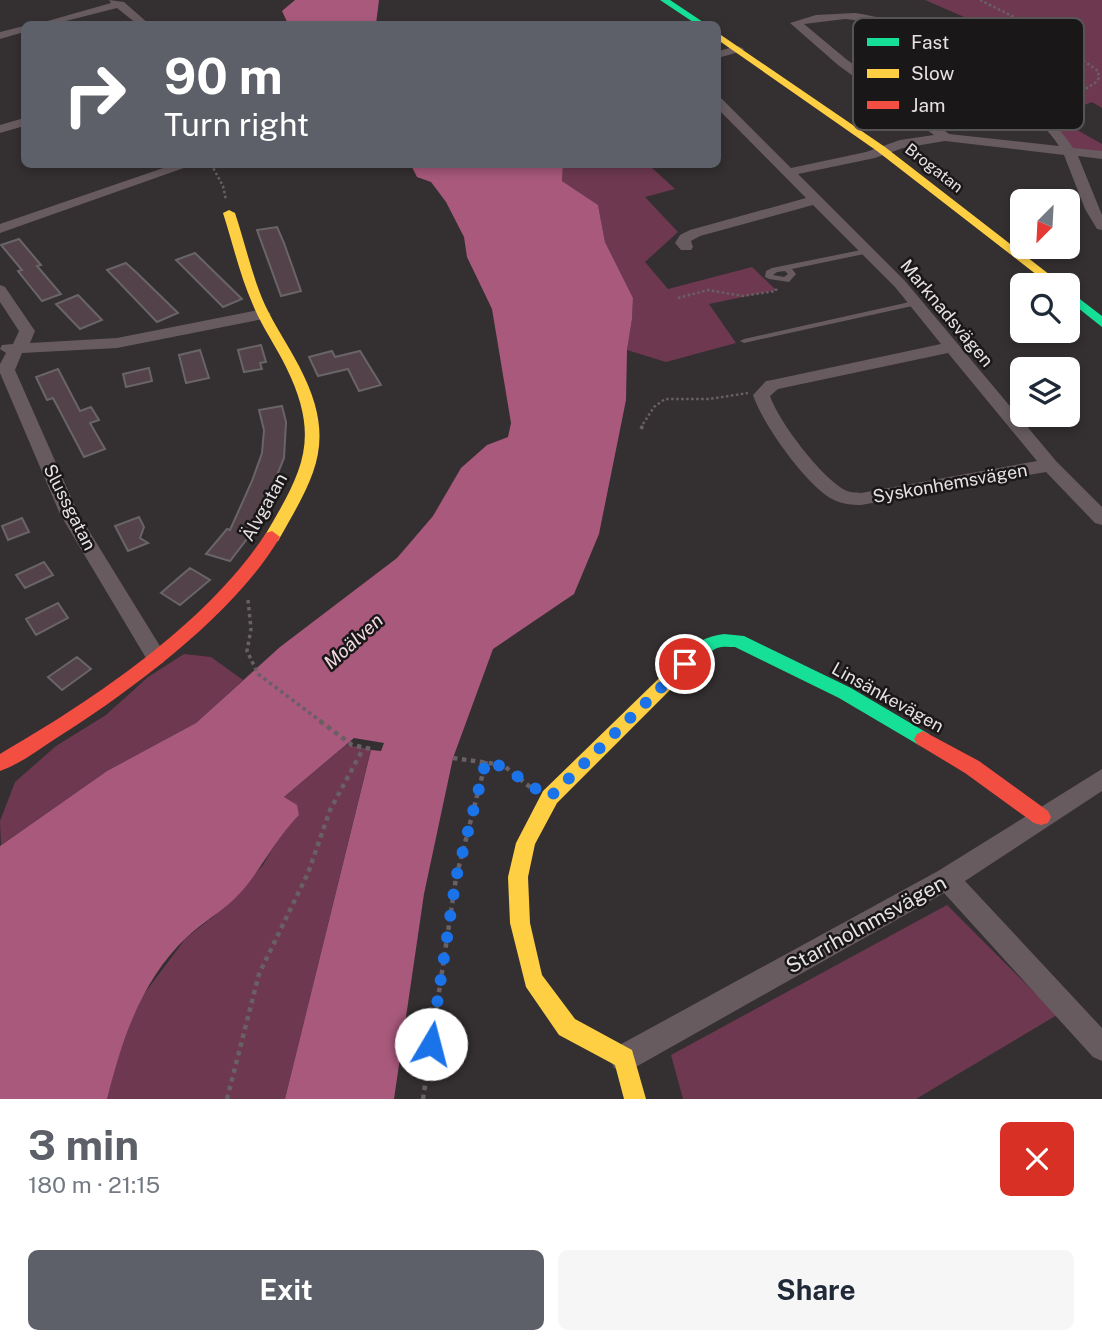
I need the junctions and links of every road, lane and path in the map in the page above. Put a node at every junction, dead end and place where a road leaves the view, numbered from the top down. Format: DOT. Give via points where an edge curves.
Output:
graph roads {
  1 [pos="664,0"];
  2 [pos="980,0"];
  3 [pos="117,2"];
  4 [pos="864,18"];
  5 [pos="1017,18"];
  6 [pos="53,21"];
  7 [pos="139,21"];
  8 [pos="696,21"];
  9 [pos="21,30"];
  10 [pos="0,36"];
  11 [pos="721,38"];
  12 [pos="738,49"];
  13 [pos="721,54"];
  14 [pos="1084,61"];
  15 [pos="853,70"];
  16 [pos="1084,91"];
  17 [pos="721,105"];
  18 [pos="21,123"];
  19 [pos="0,129"];
  20 [pos="853,129"];
  21 [pos="854,130"];
  22 [pos="935,130"];
  23 [pos="1054,130"];
  24 [pos="945,137"];
  25 [pos="881,149"];
  26 [pos="1070,153"];
  27 [pos="1102,155"];
  28 [pos="177,168"];
  29 [pos="213,168"];
  30 [pos="790,172"];
  31 [pos="814,200"];
  32 [pos="229,213"];
  33 [pos="1102,226"];
  34 [pos="0,229"];
  35 [pos="686,247"];
  36 [pos="866,251"];
  37 [pos="1041,273"];
  38 [pos="776,281"];
  39 [pos="0,290"];
  40 [pos="678,298"];
  41 [pos="914,303"];
  42 [pos="1080,304"];
  43 [pos="263,314"];
  44 [pos="1102,323"];
  45 [pos="744,341"];
  46 [pos="951,347"];
  47 [pos="7,349"];
  48 [pos="768,390"];
  49 [pos="641,429"];
  50 [pos="1050,465"];
  51 [pos="1102,518"];
  52 [pos="228,589"];
  53 [pos="156,657"];
  54 [pos="363,749"];
  55 [pos="371,750"];
  56 [pos="453,758"];
  57 [pos="486,761"];
  58 [pos="0,763"];
  59 [pos="1102,779"];
  60 [pos="550,797"];
  61 [pos="1041,817"];
  62 [pos="947,879"];
  63 [pos="1102,1048"];
  64 [pos="624,1058"];
  65 [pos="227,1099"];
  66 [pos="423,1099"];
  67 [pos="635,1099"];
  1 -- 8 [label="street"];
  2 -- 5 [label="path"];
  3 -- 6 [label="street"];
  3 -- 7 [label="street"];
  4 -- 15 [label="street" via="822,16 796,23"];
  9 -- 10 [label="street"];
  11 -- 12 [label="street, Brogatan"];
  12 -- 13 [label="street"];
  12 -- 20 [label="street, Brogatan"];
  14 -- 16 [label="path" via="1098,71 1096,83"];
  17 -- 30 [label="street, Marknadsvägen"];
  18 -- 19 [label="street"];
  21 -- 25 [label="street, Brogatan"];
  22 -- 24 [label="street"];
  23 -- 26 [label="street"];
  24 -- 25 [label="street"];
  24 -- 26 [label="street"];
  25 -- 30 [label="street"];
  25 -- 37 [label="street, Brogatan"];
  26 -- 27 [label="street"];
  26 -- 33 [label="street"];
  28 -- 34 [label="street"];
  29 -- 32 [label="path"];
  30 -- 31 [label="street, Marknadsvägen"];
  31 -- 35 [label="street" via="695,233 685,238 682,243"];
  31 -- 36 [label="street, Marknadsvägen"];
  32 -- 43 [label="street, Älvgatan"];
  36 -- 38 [label="lane" via="769,273"];
  36 -- 41 [label="street, Marknadsvägen"];
  38 -- 40 [label="path" via="776,290 756,295 708,290"];
  39 -- 47 [label="street, Slussgatan" via="27,331 25,339"];
  41 -- 45 [label="lane"];
  41 -- 46 [label="street, Marknadsvägen"];
  42 -- 44 [label="street"];
  43 -- 47 [label="street" via="130,341"];
  43 -- 52 [label="street, Älvgatan" via="293,367 307,404 311,460 275,531 254,563"];
  46 -- 48 [label="street" via="772,385"];
  46 -- 50 [label="street, Marknadsvägen"];
  47 -- 53 [label="street, Slussgatan" via="7,370 69,514"];
  48 -- 49 [label="path" via="702,399 667,397 652,407"];
  48 -- 50 [label="street, Syskonhemsvägen" via="761,395 763,404 789,442 835,493 847,498"];
  50 -- 51 [label="street, Marknadsvägen"];
  52 -- 53 [label="street, Älvgatan"];
  52 -- 54 [label="path" via="248,600 251,629 247,651 258,674"];
  53 -- 58 [label="street, Älvgatan" via="102,701"];
  54 -- 55 [label="path"];
  54 -- 65 [label="path" via="330,810 308,873 259,974"];
  56 -- 57 [label="path"];
  57 -- 60 [label="path" via="503,765"];
  57 -- 66 [label="path" via="456,878"];
  59 -- 61 [label="street, Starrholnmsvägen"];
  60 -- 61 [label="street, Linsänkevägen" via="705,645 723,639 738,641 845,693 972,767"];
  60 -- 64 [label="street" via="527,843 518,877 520,923 533,980 567,1027"];
  61 -- 62 [label="street, Starrholnmsvägen"];
  62 -- 63 [label="street"];
  62 -- 64 [label="street, Starrholnmsvägen"];
  64 -- 67 [label="street"];
}
